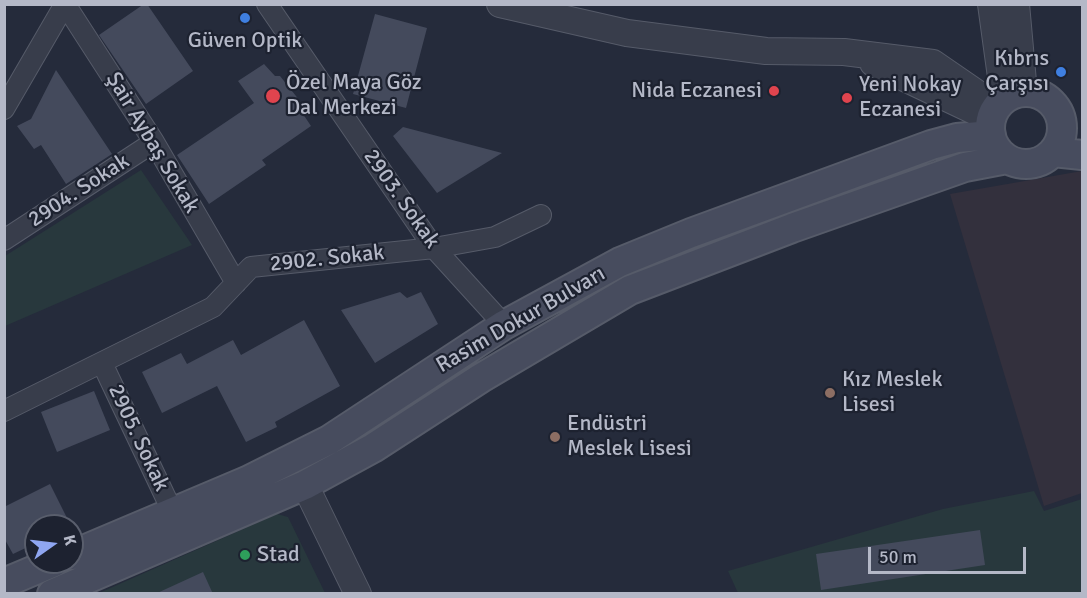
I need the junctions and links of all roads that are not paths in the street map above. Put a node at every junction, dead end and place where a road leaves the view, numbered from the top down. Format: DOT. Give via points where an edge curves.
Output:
graph roads {
  1 [pos="65,4"];
  2 [pos="267,4"];
  3 [pos="500,4"];
  4 [pos="991,4"];
  5 [pos="1016,4"];
  6 [pos="5,108"];
  7 [pos="1001,111"];
  8 [pos="1070,114"];
  9 [pos="154,142"];
  10 [pos="1053,152"];
  11 [pos="1083,154"];
  12 [pos="1008,159"];
  13 [pos="541,215"];
  14 [pos="4,240"];
  15 [pos="434,249"];
  16 [pos="236,283"];
  17 [pos="504,325"];
  18 [pos="102,363"];
  19 [pos="4,411"];
  20 [pos="305,485"];
  21 [pos="173,513"];
  22 [pos="84,550"];
  23 [pos="25,574"];
  24 [pos="4,583"];
  25 [pos="52,594"];
  26 [pos="358,594"];
  1 -- 6 [label="street"];
  1 -- 9 [label="street, Şair Aybaş Sokak"];
  2 -- 15 [label="street, 2903. Sokak"];
  3 -- 7 [label="street" via="627,33 766,51 844,52 933,63"];
  4 -- 7 [label="street"];
  5 -- 7 [label="street"];
  7 -- 8 [label="main road" via="1033,93"];
  7 -- 12 [label="main road" via="994,144"];
  7 -- 17 [label="main road, Rasim Dokur Bulvarı" via="957,138 620,262"];
  8 -- 10 [label="main road"];
  9 -- 14 [label="street, 2904. Sokak"];
  9 -- 16 [label="street, Şair Aybaş Sokak"];
  10 -- 11 [label="main road"];
  10 -- 12 [label="main road" via="1036,163"];
  12 -- 20 [label="main road" via="965,167 630,290 481,378 373,448"];
  13 -- 15 [label="street, 2902. Sokak" via="495,237"];
  15 -- 16 [label="street, 2902. Sokak" via="251,267"];
  15 -- 17 [label="street, 2903. Sokak"];
  16 -- 18 [label="street, 2902. Sokak" via="213,307"];
  17 -- 21 [label="main road, Rasim Dokur Bulvarı" via="329,440"];
  18 -- 19 [label="street, 2902. Sokak"];
  18 -- 21 [label="street, 2905. Sokak"];
  20 -- 25 [label="main road"];
  20 -- 26 [label="street"];
  21 -- 22 [label="main road, Rasim Dokur Bulvarı"];
  23 -- 24 [label="main road"];
}
